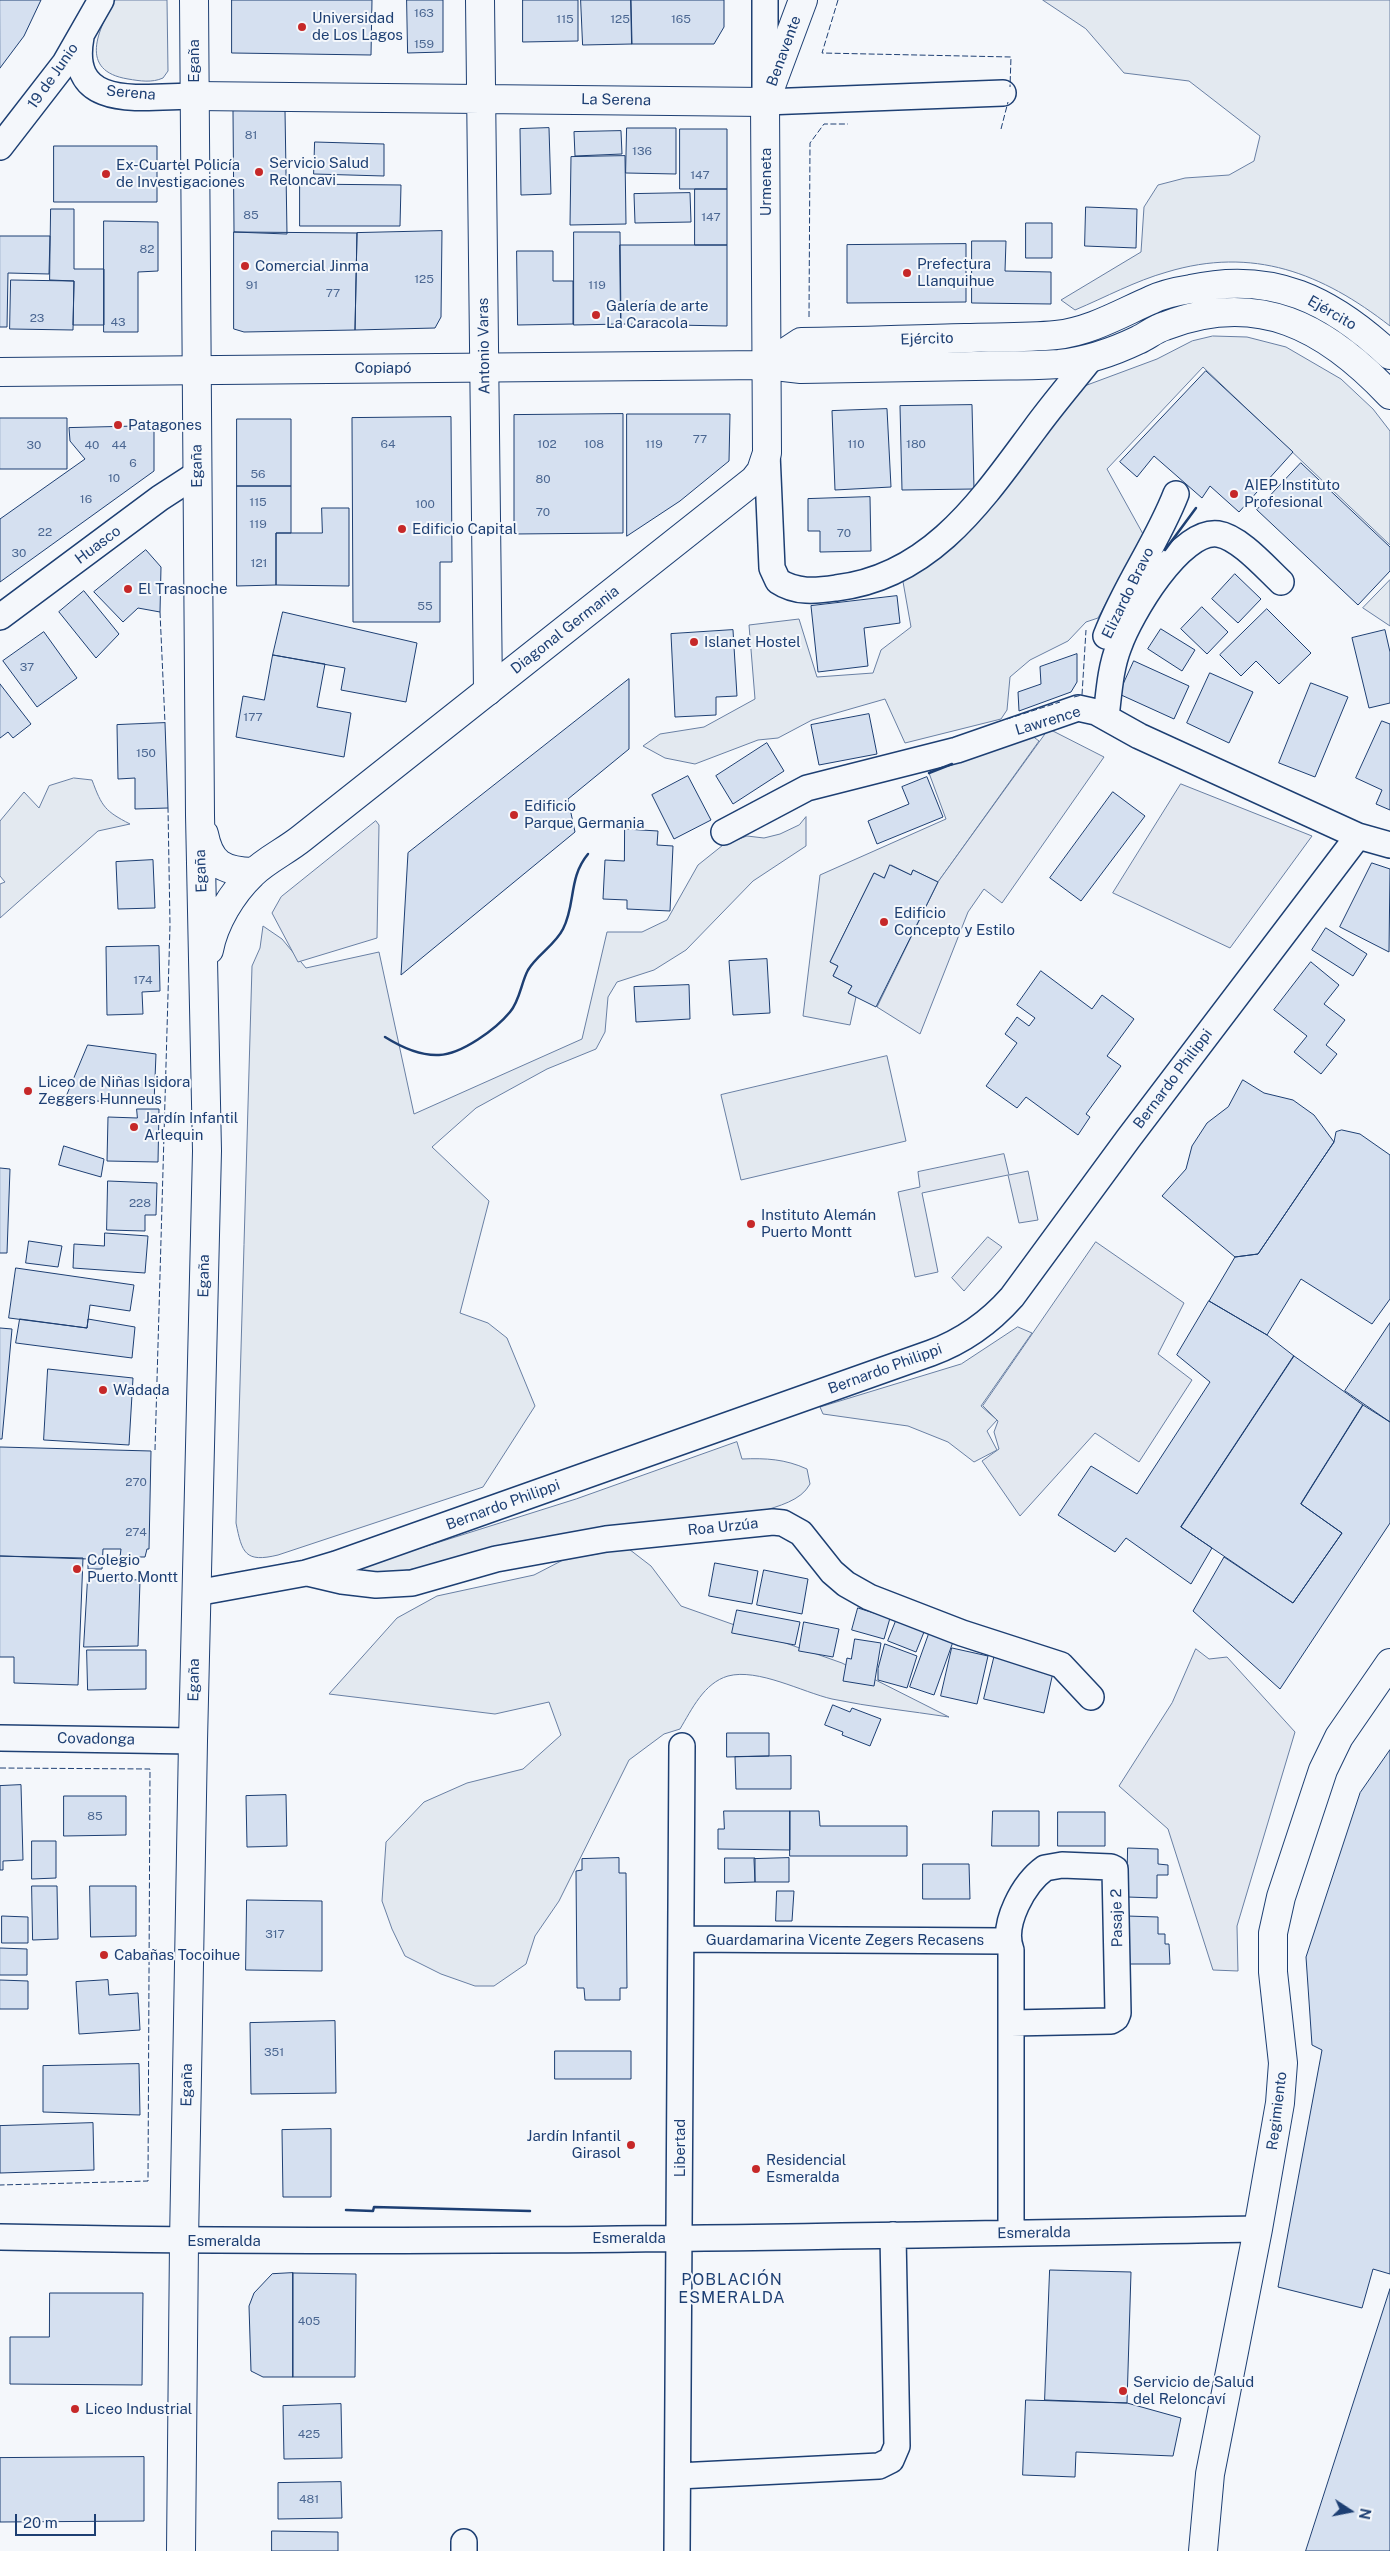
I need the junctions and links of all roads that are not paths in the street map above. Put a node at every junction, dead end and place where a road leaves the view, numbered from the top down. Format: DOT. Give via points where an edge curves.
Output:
graph roads {
  1 [pos="101,0"];
  2 [pos="194,0"];
  3 [pos="480,0"];
  4 [pos="765,0"];
  5 [pos="802,0"];
  6 [pos="82,35"];
  7 [pos="1003,93"];
  8 [pos="194,96"];
  9 [pos="228,96"];
  10 [pos="481,98"];
  11 [pos="765,102"];
  12 [pos="0,148"];
  13 [pos="1390,355"];
  14 [pos="1091,358"];
  15 [pos="766,365"];
  16 [pos="484,368"];
  17 [pos="196,370"];
  18 [pos="0,372"];
  19 [pos="1390,395"];
  20 [pos="767,453"];
  21 [pos="197,474"];
  22 [pos="1176,494"];
  23 [pos="1282,582"];
  24 [pos="0,617"];
  25 [pos="488,691"];
  26 [pos="1106,717"];
  27 [pos="200,815"];
  28 [pos="724,832"];
  29 [pos="1358,836"];
  30 [pos="1390,845"];
  31 [pos="284,853"];
  32 [pos="253,872"];
  33 [pos="204,976"];
  34 [pos="206,1036"];
  35 [pos="306,1573"];
  36 [pos="196,1592"];
  37 [pos="1390,1663"];
  38 [pos="1092,1697"];
  39 [pos="0,1738"];
  40 [pos="193,1741"];
  41 [pos="682,1746"];
  42 [pos="681,1939"];
  43 [pos="1008,1944"];
  44 [pos="1011,2023"];
  45 [pos="1258,2229"];
  46 [pos="1011,2233"];
  47 [pos="893,2235"];
  48 [pos="0,2237"];
  49 [pos="679,2238"];
  50 [pos="184,2242"];
  51 [pos="678,2476"];
  52 [pos="181,2551"];
  53 [pos="677,2551"];
  54 [pos="1203,2551"];
  1 -- 6 [label="street, 19 de Junio"];
  2 -- 8 [label="main road, Egaña"];
  3 -- 10 [label="main road, Antonio Varas"];
  4 -- 11 [label="street, Urmeneta"];
  5 -- 11 [label="main road, Benavente"];
  6 -- 8 [label="street, Serena" via="79,64 87,83 96,90 125,96"];
  6 -- 12 [label="street, 19 de Junio"];
  7 -- 11 [label="street, La Serena"];
  8 -- 9 [label="main road, Serena"];
  8 -- 17 [label="main road, Egaña"];
  9 -- 10 [label="main road, La Serena"];
  10 -- 11 [label="main road, La Serena"];
  10 -- 16 [label="main road, Antonio Varas"];
  11 -- 15 [label="main road, Urmeneta"];
  13 -- 15 [label="main road, Ejército" via="1330,309 1265,284 1244,282 1222,283 1152,299 1104,323 1055,335 801,342"];
  14 -- 15 [label="main road, Ejército" via="1059,364 801,370"];
  14 -- 19 [label="main road, Ejército" via="1116,350 1164,326 1186,320 1226,312 1261,312 1317,334 1346,354"];
  14 -- 20 [label="street" via="982,500 957,527 887,577 853,586 810,591 793,589 778,581 772,568"];
  15 -- 16 [label="main road, Copiapó"];
  15 -- 20 [label="main road, Diagonal Germania"];
  16 -- 17 [label="main road, Copiapó"];
  16 -- 25 [label="main road, Antonio Varas"];
  17 -- 18 [label="main road, Copiapó"];
  17 -- 21 [label="main road, Egaña"];
  20 -- 25 [label="main road, Diagonal Germania" via="754,480"];
  21 -- 24 [label="street, Huasco"];
  21 -- 27 [label="main road, Egaña"];
  22 -- 26 [label="street, Elizardo Bravo" via="1166,519 1126,590 1104,642 1099,680"];
  23 -- 26 [label="street, Elizardo Bravo" via="1225,535 1209,534 1191,542 1155,582 1123,634 1111,672"];
  25 -- 31 [label="main road, Diagonal Germania"];
  26 -- 28 [label="street, Lawrence" via="1078,708 957,750 807,788"];
  26 -- 29 [label="street, Lawrence" via="1139,736"];
  27 -- 32 [label="main road" via="207,849 215,861 236,872"];
  27 -- 33 [label="main road, Egaña"];
  29 -- 30 [label="street, Lawrence"];
  29 -- 35 [label="street, Bernardo Philippi" via="1012,1297 991,1320 969,1336 931,1353"];
  31 -- 32 [label="main road, Diagonal Germania"];
  31 -- 34 [label="main road, Diagonal Germania" via="258,888 239,923 222,966"];
  32 -- 33 [label="main road, Diagonal Germania" via="230,900 222,916 210,946"];
  33 -- 34 [label="main road, Egaña"];
  34 -- 36 [label="main road, Egaña" via="207,1151"];
  35 -- 36 [label="street, Bernardo Philippi"];
  35 -- 38 [label="street, Roa Urzúa" via="376,1585 412,1583 496,1559 606,1539 783,1523 801,1533 832,1572 862,1593 921,1618 1061,1665"];
  36 -- 40 [label="main road, Egaña"];
  37 -- 45 [label="main road, Regimiento" via="1331,1751 1276,1916 1272,1952 1282,2081"];
  39 -- 40 [label="street, Covadonga"];
  40 -- 50 [label="main road, Egaña"];
  41 -- 42 [label="street, Libertad"];
  42 -- 43 [label="street, Guardamarina Vicente Zegers Recasens"];
  42 -- 49 [label="street, Libertad"];
  43 -- 44 [label="street"];
  43 -- 44 [label="street, Pasaje 2" via="1014,1913 1025,1890 1044,1868 1062,1865 1115,1869 1116,2018 1112,2021"];
  44 -- 46 [label="street"];
  45 -- 46 [label="street, Esmeralda"];
  45 -- 54 [label="main road, Regimiento" via="1210,2474"];
  46 -- 47 [label="street, Esmeralda"];
  47 -- 49 [label="street, Esmeralda"];
  47 -- 51 [label="street" via="897,2446 891,2460 879,2466"];
  48 -- 50 [label="street, Esmeralda"];
  49 -- 50 [label="street, Esmeralda"];
  49 -- 51 [label="street, Libertad"];
  50 -- 52 [label="main road, Egaña"];
  51 -- 53 [label="street, Libertad"];
}
